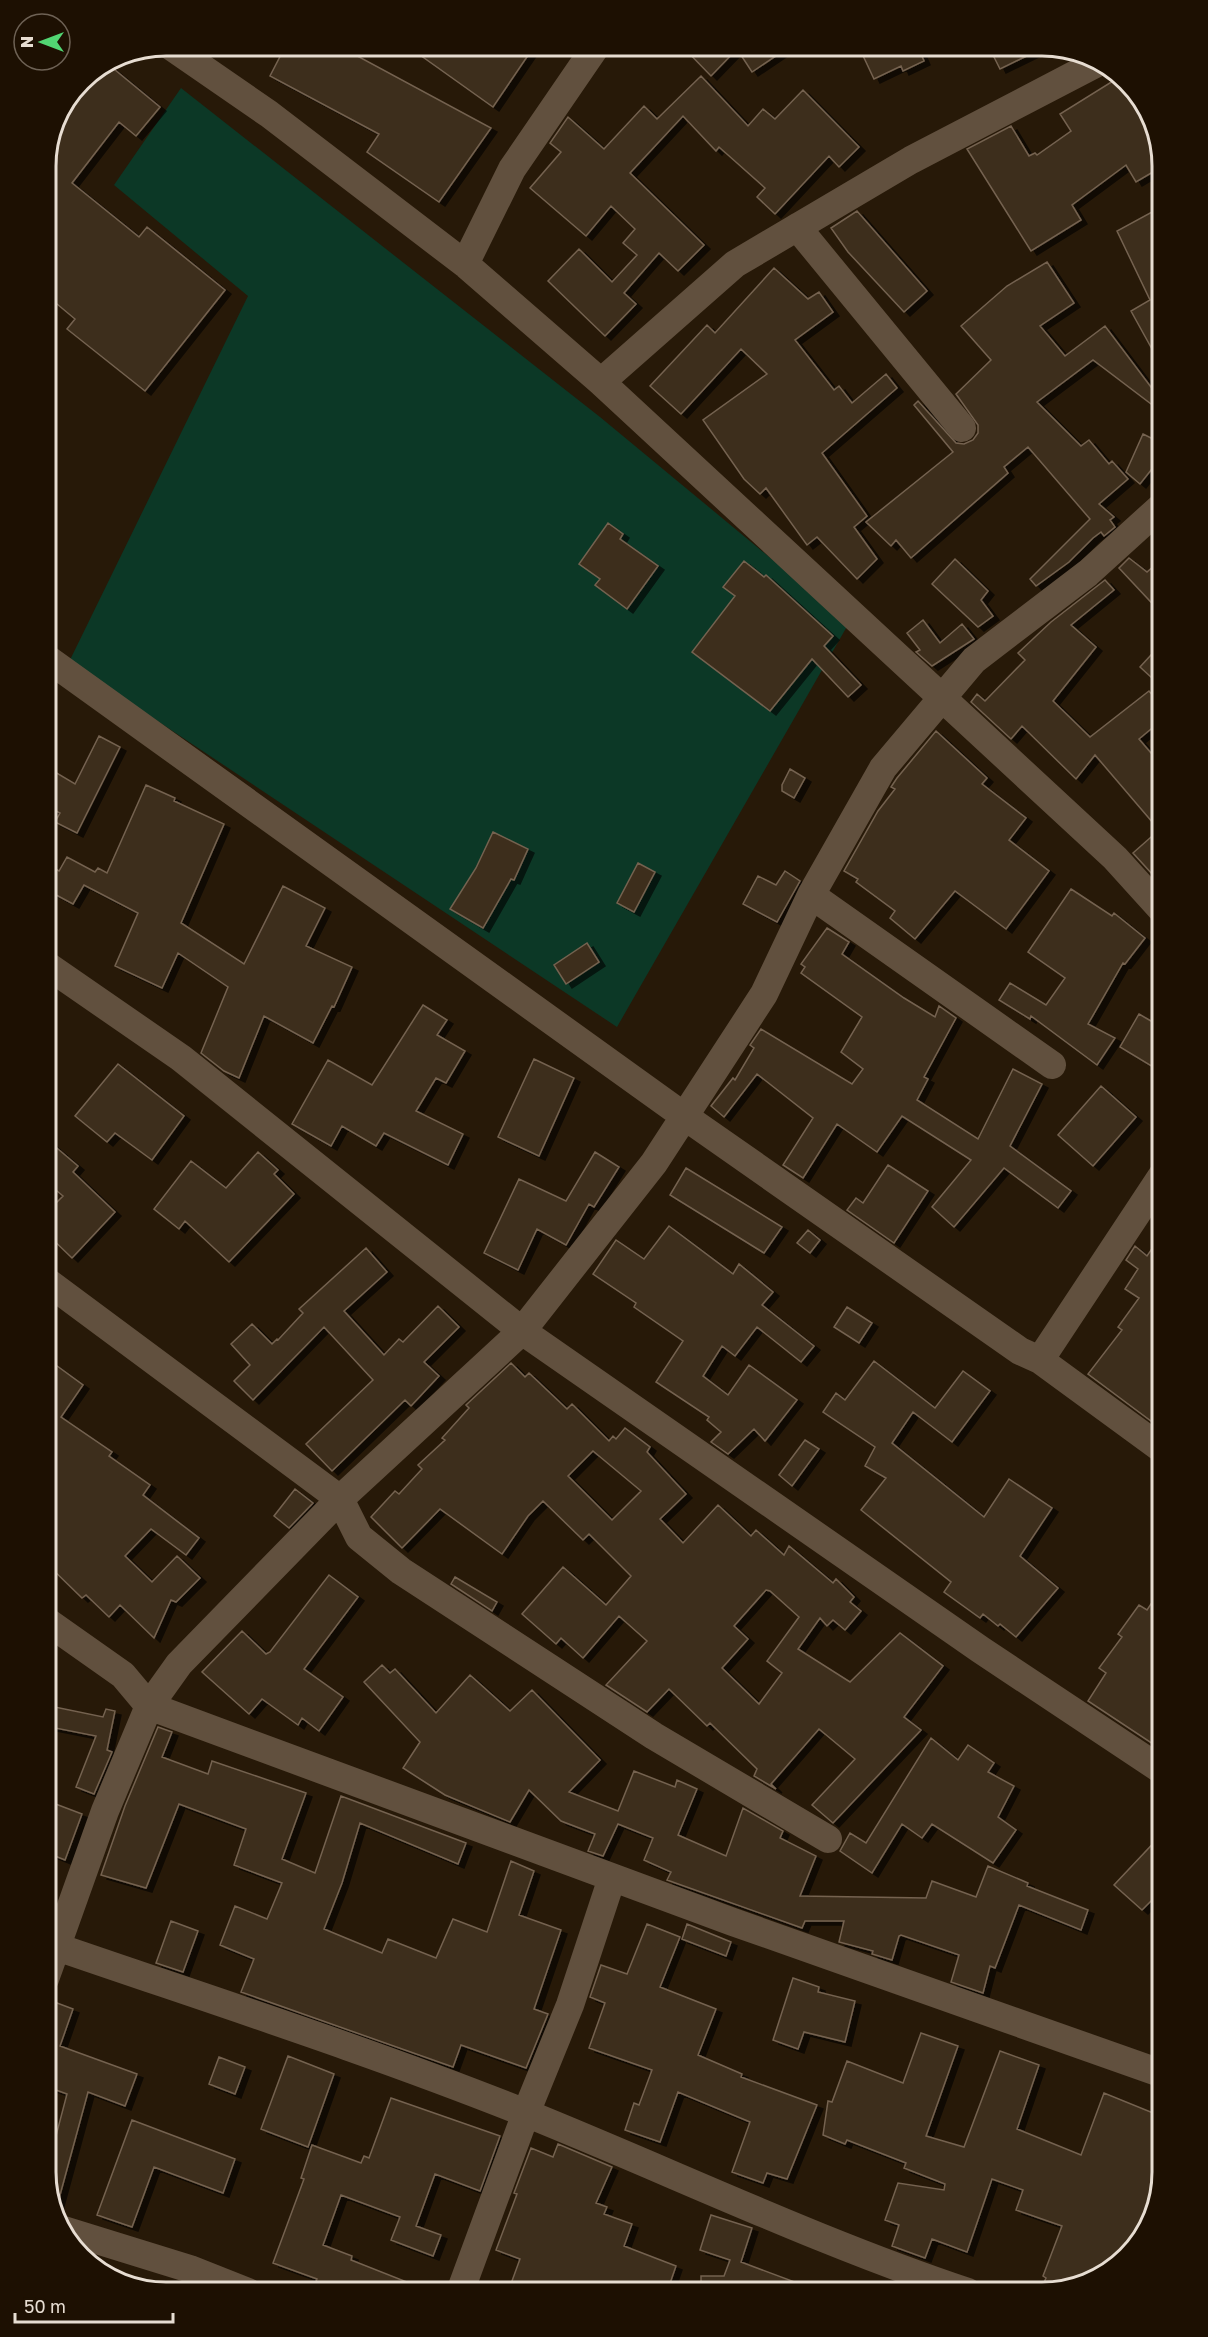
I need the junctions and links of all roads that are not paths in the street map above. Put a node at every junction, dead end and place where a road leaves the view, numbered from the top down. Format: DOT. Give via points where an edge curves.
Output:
graph roads {
  1 [pos="185,56"];
  2 [pos="589,56"];
  3 [pos="1090,67"];
  4 [pos="797,227"];
  5 [pos="465,264"];
  6 [pos="601,382"];
  7 [pos="963,428"];
  8 [pos="1152,515"];
  9 [pos="56,665"];
  10 [pos="941,697"];
  11 [pos="811,895"];
  12 [pos="1152,898"];
  13 [pos="56,972"];
  14 [pos="1052,1065"];
  15 [pos="684,1116"];
  16 [pos="1152,1191"];
  17 [pos="56,1288"];
  18 [pos="522,1331"];
  19 [pos="1040,1360"];
  20 [pos="1152,1442"];
  21 [pos="340,1499"];
  22 [pos="56,1628"];
  23 [pos="149,1706"];
  24 [pos="1152,1764"];
  25 [pos="828,1839"];
  26 [pos="612,1878"];
  27 [pos="57,1947"];
  28 [pos="1152,2070"];
  29 [pos="526,2113"];
  30 [pos="74,2233"];
  31 [pos="219,2281"];
  32 [pos="464,2281"];
  33 [pos="919,2282"];
  1 -- 5 [label="street" via="269,114"];
  2 -- 5 [label="street" via="512,169"];
  3 -- 4 [label="street" via="911,160"];
  4 -- 6 [label="street" via="735,264"];
  4 -- 7 [label="street"];
  5 -- 6 [label="street"];
  6 -- 10 [label="street"];
  8 -- 10 [label="street" via="1088,573 974,660"];
  9 -- 15 [label="street"];
  10 -- 11 [label="street" via="883,768"];
  10 -- 12 [label="street" via="1115,858"];
  11 -- 14 [label="street"];
  11 -- 15 [label="street" via="764,994"];
  13 -- 18 [label="street" via="181,1058"];
  15 -- 18 [label="street" via="654,1163"];
  15 -- 19 [label="street" via="1020,1351"];
  16 -- 19 [label="street"];
  17 -- 21 [label="street"];
  18 -- 21 [label="street"];
  18 -- 24 [label="street" via="981,1650"];
  19 -- 20 [label="street"];
  21 -- 23 [label="street" via="179,1664"];
  21 -- 25 [label="street" via="359,1537 401,1571 654,1736"];
  22 -- 23 [label="street" via="123,1675"];
  23 -- 26 [label="street"];
  23 -- 27 [label="street" via="105,1810"];
  26 -- 28 [label="street"];
  26 -- 29 [label="street" via="570,2005"];
  27 -- 29 [label="street"];
  29 -- 32 [label="street"];
  29 -- 33 [label="street"];
  30 -- 31 [label="street"];
}
